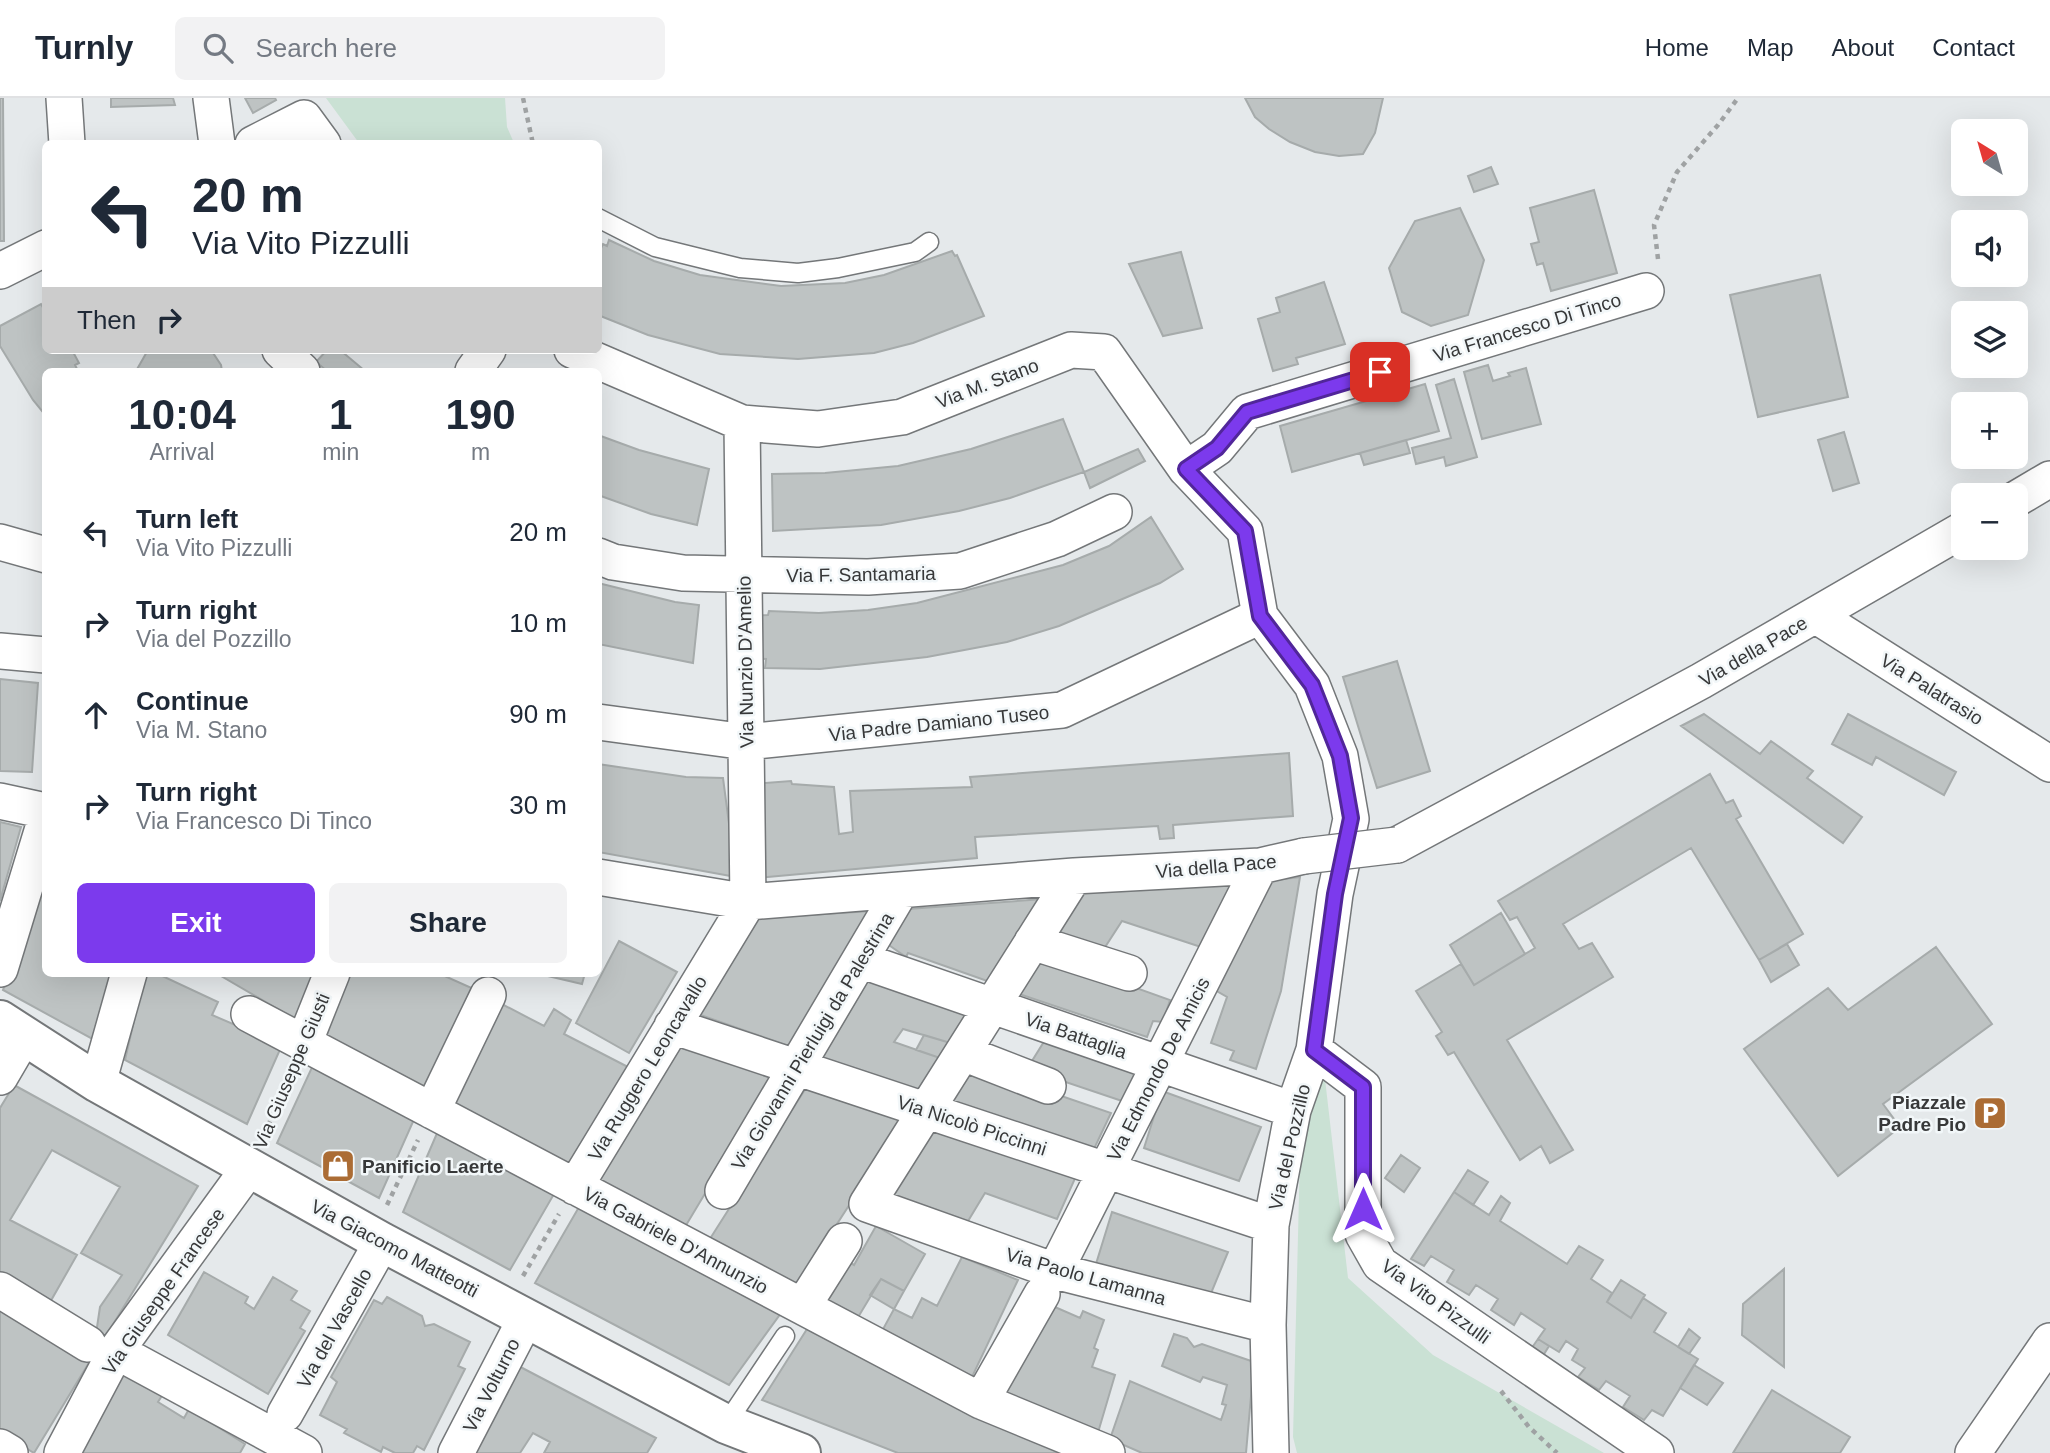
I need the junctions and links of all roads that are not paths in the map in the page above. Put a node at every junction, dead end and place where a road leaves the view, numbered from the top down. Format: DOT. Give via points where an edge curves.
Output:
graph roads {
  1 [pos="64,98"];
  2 [pos="211,98"];
  3 [pos="313,131"];
  4 [pos="67,140"];
  5 [pos="216,140"];
  6 [pos="271,140"];
  7 [pos="602,220"];
  8 [pos="929,242"];
  9 [pos="42,250"];
  10 [pos="0,271"];
  11 [pos="1646,291"];
  12 [pos="284,354"];
  13 [pos="581,354"];
  14 [pos="299,368"];
  15 [pos="742,423"];
  16 [pos="1186,469"];
  17 [pos="2050,479"];
  18 [pos="2028,492"];
  19 [pos="1114,512"];
  20 [pos="1951,537"];
  21 [pos="0,541"];
  22 [pos="42,554"];
  23 [pos="602,558"];
  24 [pos="744,575"];
  25 [pos="1815,615"];
  26 [pos="1260,616"];
  27 [pos="0,651"];
  28 [pos="42,655"];
  29 [pos="602,723"];
  30 [pos="746,742"];
  31 [pos="2050,764"];
  32 [pos="0,801"];
  33 [pos="42,810"];
  34 [pos="42,831"];
  35 [pos="1260,866"];
  36 [pos="1074,876"];
  37 [pos="602,878"];
  38 [pos="901,890"];
  39 [pos="748,902"];
  40 [pos="1032,942"];
  41 [pos="860,960"];
  42 [pos="0,969"];
  43 [pos="1129,973"];
  44 [pos="128,977"];
  45 [pos="330,977"];
  46 [pos="488,995"];
  47 [pos="993,1006"];
  48 [pos="249,1014"];
  49 [pos="672,1026"];
  50 [pos="12,1028"];
  51 [pos="304,1043"];
  52 [pos="1314,1050"];
  53 [pos="963,1053"];
  54 [pos="1160,1064"];
  55 [pos="797,1066"];
  56 [pos="0,1077"];
  57 [pos="98,1083"];
  58 [pos="1048,1086"];
  59 [pos="926,1110"];
  60 [pos="1293,1110"];
  61 [pos="432,1111"];
  62 [pos="249,1168"];
  63 [pos="1108,1171"];
  64 [pos="575,1187"];
  65 [pos="723,1191"];
  66 [pos="1271,1225"];
  67 [pos="377,1239"];
  68 [pos="844,1241"];
  69 [pos="1049,1283"];
  70 [pos="0,1290"];
  71 [pos="803,1306"];
  72 [pos="515,1312"];
  73 [pos="1268,1325"];
  74 [pos="785,1336"];
  75 [pos="2050,1341"];
  76 [pos="102,1348"];
  77 [pos="981,1401"];
  78 [pos="726,1424"];
  79 [pos="275,1433"];
  80 [pos="0,1447"];
  81 [pos="10,1453"];
  82 [pos="61,1453"];
  83 [pos="304,1453"];
  84 [pos="456,1453"];
  85 [pos="801,1453"];
  86 [pos="1107,1453"];
  87 [pos="1271,1453"];
  88 [pos="1656,1453"];
  89 [pos="1973,1453"];
  1 -- 4 [label="street"];
  2 -- 5 [label="street"];
  3 -- 6 [label="street"];
  7 -- 8 [label="lane" via="655,247 740,268 797,273 915,251"];
  9 -- 10 [label="street"];
  11 -- 16 [label="street, Via Francesco Di Tinco" via="1247,412 1217,448"];
  12 -- 14 [label="street"];
  13 -- 15 [label="street, Via M. Stano"];
  15 -- 16 [label="street, Via M. Stano" via="818,429 902,417 1071,350 1104,352"];
  15 -- 24 [label="street, Via Nunzio D'Amelio"];
  16 -- 26 [label="street, Via M. Stano" via="1245,531"];
  17 -- 18 [label="street"];
  19 -- 24 [label="street, Via F. Santamaria" via="1057,539 960,571 868,577"];
  20 -- 25 [label="street, Via della Pace"];
  21 -- 22 [label="street"];
  23 -- 24 [label="street, Via F. Santamaria" via="683,573"];
  24 -- 30 [label="street, Via Nunzio D'Amelio"];
  25 -- 31 [label="street, Via Palatrasio"];
  25 -- 35 [label="street, Via della Pace, bridge" via="1397,845"];
  26 -- 30 [label="street, Via Padre Damiano Tuseo" via="1062,710"];
  26 -- 52 [label="street, Via del Pozzillo" via="1312,685 1340,756 1351,818 1335,894"];
  27 -- 28 [label="street"];
  29 -- 30 [label="street, Via Padre Damiano Tuseo"];
  30 -- 39 [label="street, Via Nunzio D'Amelio"];
  32 -- 33 [label="street"];
  34 -- 42 [label="street"];
  35 -- 36 [label="street, Via della Pace"];
  35 -- 54 [label="street, Via Edmondo De Amicis"];
  36 -- 38 [label="street, Via della Pace"];
  36 -- 40 [label="street"];
  37 -- 39 [label="street, Via della Pace"];
  38 -- 39 [label="street, Via della Pace"];
  38 -- 41 [label="street, Via Giovanni Pierluigi da Palestrina"];
  39 -- 49 [label="street, Via Ruggero Leoncavallo"];
  40 -- 43 [label="street"];
  40 -- 47 [label="street"];
  41 -- 47 [label="street, Via Battaglia"];
  41 -- 55 [label="street, Via Giovanni Pierluigi da Palestrina"];
  44 -- 57 [label="street"];
  45 -- 51 [label="street, Via Giuseppe Giusti"];
  46 -- 61 [label="street"];
  47 -- 53 [label="street"];
  47 -- 54 [label="street, Via Battaglia"];
  48 -- 51 [label="street, Via Gabriele D'Annunzio"];
  49 -- 55 [label="street, Via Nicolò Piccinni"];
  49 -- 64 [label="street, Via Ruggero Leoncavallo"];
  50 -- 56 [label="street"];
  50 -- 57 [label="street, Via Giacomo Matteotti"];
  51 -- 61 [label="street, Via Gabriele D'Annunzio"];
  52 -- 60 [label="street, Via del Pozzillo"];
  52 -- 88 [label="street, Via Vito Pizzulli" via="1363,1087 1363,1234 1380,1264"];
  53 -- 58 [label="street"];
  53 -- 59 [label="street"];
  54 -- 60 [label="street, Via Battaglia"];
  54 -- 63 [label="street, Via Edmondo De Amicis"];
  55 -- 59 [label="street, Via Nicolò Piccinni"];
  55 -- 65 [label="street, Via Giovanni Pierluigi da Palestrina"];
  57 -- 62 [label="street, Via Giacomo Matteotti"];
  59 -- 63 [label="street, Via Nicolò Piccinni"];
  59 -- 69 [label="street, Via Paolo Lamanna" via="867,1204"];
  60 -- 66 [label="street, Via del Pozzillo"];
  61 -- 64 [label="street, Via Gabriele D'Annunzio"];
  62 -- 67 [label="street, Via Giacomo Matteotti"];
  62 -- 76 [label="street, Via Giuseppe Francese"];
  63 -- 66 [label="street, Via Nicolò Piccinni"];
  63 -- 69 [label="street, Via Edmondo De Amicis"];
  64 -- 71 [label="street, Via Gabriele D'Annunzio"];
  66 -- 73 [label="street, Via del Pozzillo"];
  67 -- 72 [label="street, Via Giacomo Matteotti"];
  67 -- 79 [label="street, Via del Vascello"];
  68 -- 71 [label="street"];
  69 -- 73 [label="street, Via Paolo Lamanna"];
  69 -- 77 [label="street, Via Edmondo De Amicis"];
  70 -- 76 [label="street"];
  71 -- 77 [label="street, Via Gabriele D'Annunzio"];
  72 -- 78 [label="street, Via Giacomo Matteotti"];
  72 -- 84 [label="street, Via Volturno"];
  73 -- 87 [label="street, Via del Pozzillo"];
  74 -- 78 [label="lane"];
  75 -- 89 [label="street"];
  76 -- 79 [label="street"];
  76 -- 82 [label="street, Via Giuseppe Francese"];
  77 -- 86 [label="street, Via Gabriele D'Annunzio"];
  78 -- 85 [label="street, Via Giacomo Matteotti"];
  79 -- 83 [label="street"];
  80 -- 81 [label="street"];
}
